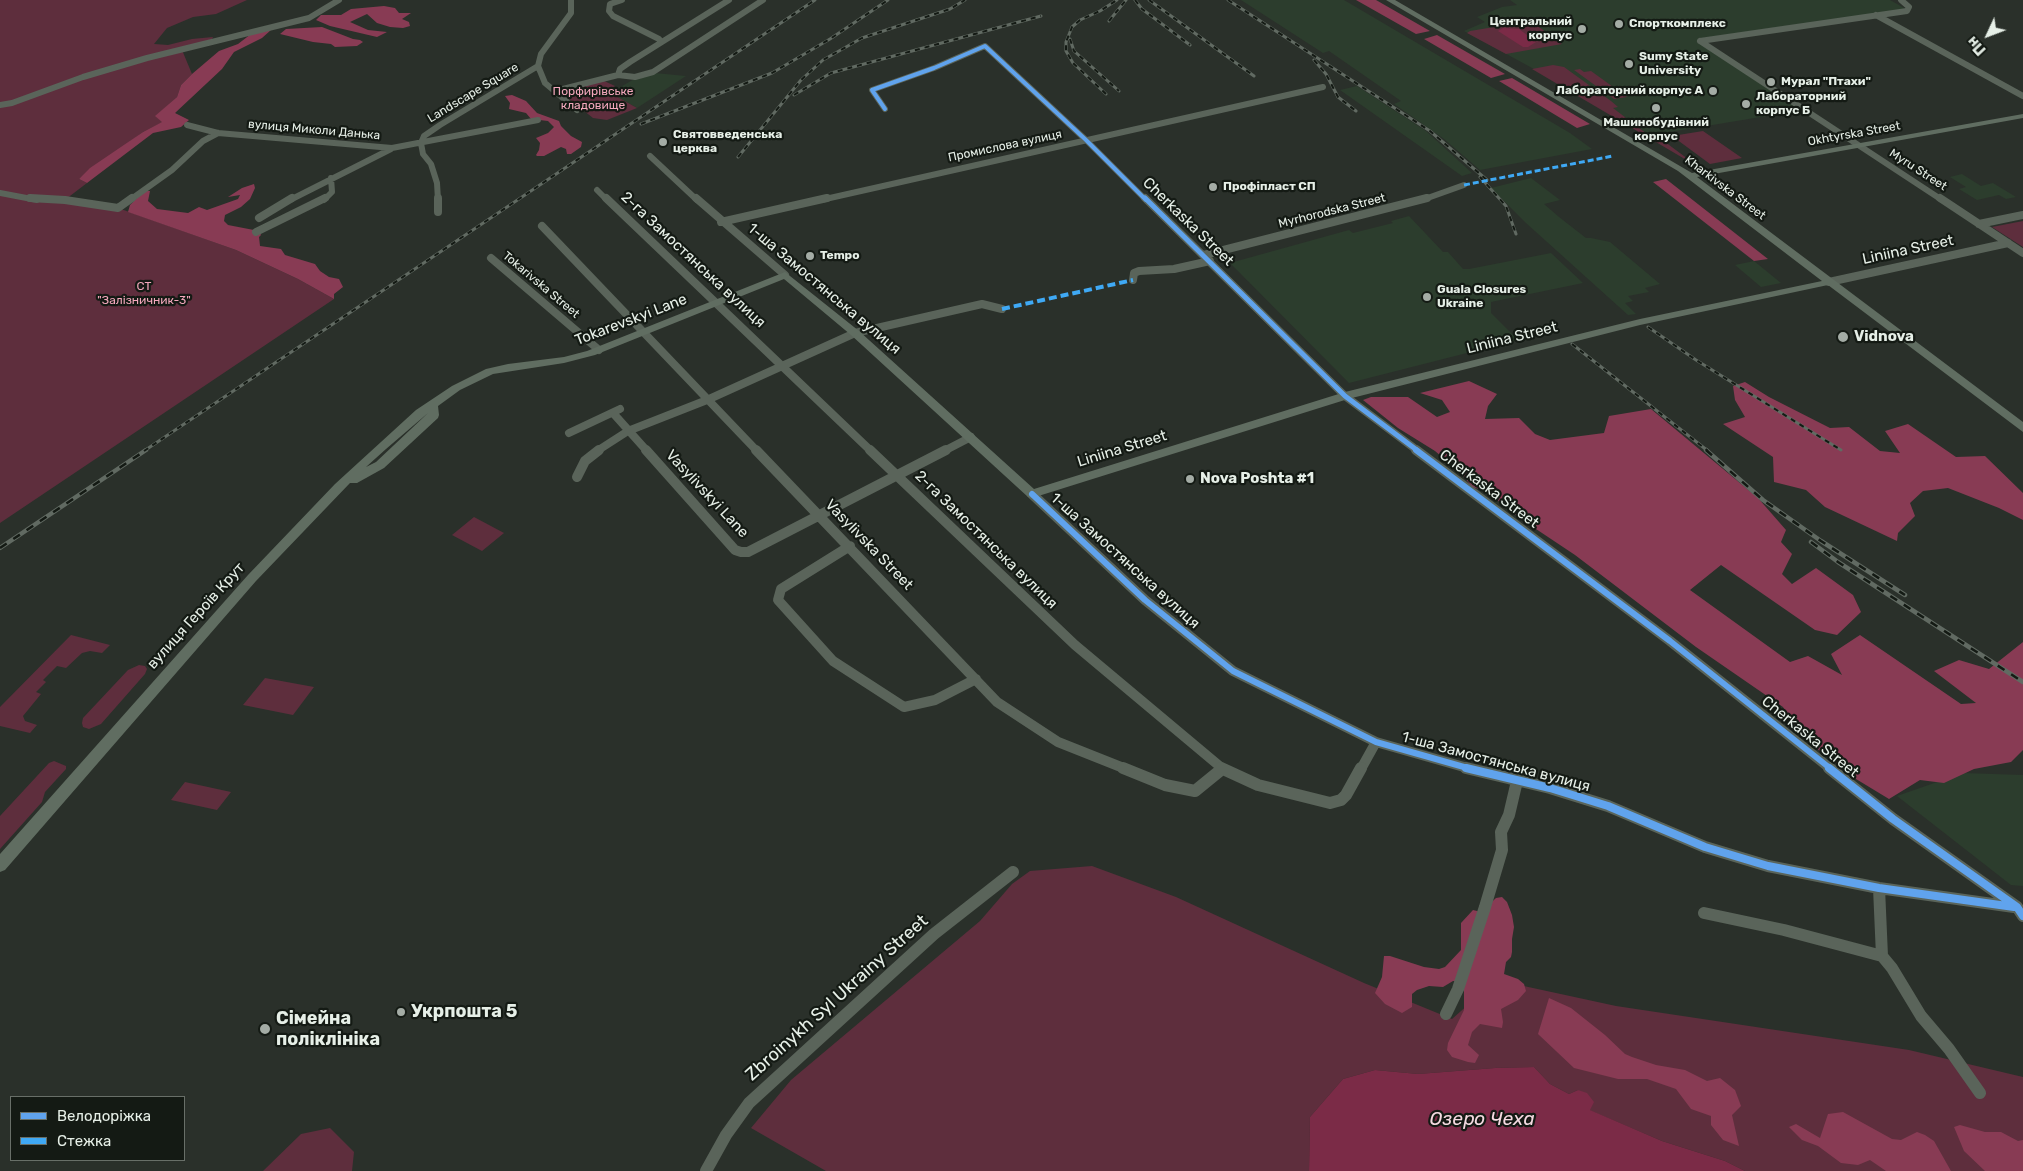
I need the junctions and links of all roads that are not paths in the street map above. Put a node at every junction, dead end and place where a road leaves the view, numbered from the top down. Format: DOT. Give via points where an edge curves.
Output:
graph roads {
  1 [pos="339,0"];
  2 [pos="571,0"];
  3 [pos="622,0"];
  4 [pos="729,0"];
  5 [pos="763,0"];
  6 [pos="1390,0"];
  7 [pos="1901,0"];
  8 [pos="1889,12"];
  9 [pos="1876,15"];
  10 [pos="661,42"];
  11 [pos="538,66"];
  12 [pos="618,75"];
  13 [pos="1323,87"];
  14 [pos="555,91"];
  15 [pos="2023,96"];
  16 [pos="0,105"];
  17 [pos="886,108"];
  18 [pos="577,110"];
  19 [pos="2023,116"];
  20 [pos="538,120"];
  21 [pos="187,125"];
  22 [pos="218,133"];
  23 [pos="423,140"];
  24 [pos="1086,140"];
  25 [pos="1860,146"];
  26 [pos="392,148"];
  27 [pos="650,156"];
  28 [pos="1690,176"];
  29 [pos="332,178"];
  30 [pos="1464,184"];
  31 [pos="597,190"];
  32 [pos="0,193"];
  33 [pos="438,212"];
  34 [pos="2023,215"];
  35 [pos="259,218"];
  36 [pos="721,222"];
  37 [pos="1979,224"];
  38 [pos="542,226"];
  39 [pos="256,232"];
  40 [pos="2008,243"];
  41 [pos="2023,253"];
  42 [pos="491,258"];
  43 [pos="1207,258"];
  44 [pos="785,275"];
  45 [pos="1133,280"];
  46 [pos="1829,282"];
  47 [pos="716,303"];
  48 [pos="1002,310"];
  49 [pos="644,333"];
  50 [pos="855,333"];
  51 [pos="599,350"];
  52 [pos="782,365"];
  53 [pos="1346,396"];
  54 [pos="707,400"];
  55 [pos="432,405"];
  56 [pos="2023,428"];
  57 [pos="628,431"];
  58 [pos="569,433"];
  59 [pos="971,437"];
  60 [pos="897,476"];
  61 [pos="577,477"];
  62 [pos="1032,494"];
  63 [pos="820,515"];
  64 [pos="850,546"];
  65 [pos="976,679"];
  66 [pos="1376,742"];
  67 [pos="1222,769"];
  68 [pos="1517,781"];
  69 [pos="0,865"];
  70 [pos="1014,872"];
  71 [pos="1879,888"];
  72 [pos="2021,910"];
  73 [pos="1704,913"];
  74 [pos="1882,956"];
  75 [pos="1446,1014"];
  76 [pos="1980,1093"];
  77 [pos="706,1171"];
  1 -- 16 [label="street" via="309,18 147,58"];
  2 -- 11 [label="street" via="571,13 541,54"];
  3 -- 10 [label="street" via="610,4 609,11 613,16"];
  4 -- 10 [label="street"];
  5 -- 12 [label="street" via="653,72 635,77"];
  6 -- 28 [label="main road, Kharkivska Street"];
  7 -- 8 [label="street"];
  7 -- 8 [label="street" via="1909,7 1907,11"];
  8 -- 9 [label="street"];
  9 -- 15 [label="street"];
  9 -- 25 [label="street, Myru Street" via="1700,41"];
  10 -- 12 [label="street" via="620,70"];
  11 -- 14 [label="street, Landscape Square" via="545,83"];
  11 -- 23 [label="street, Landscape Square" via="457,113"];
  12 -- 14 [label="street"];
  13 -- 24 [label="street, Промислова вулиця"];
  14 -- 18 [label="street, Landscape Square"];
  17 -- 24 [label="street, Cherkaska Street" via="872,90 985,46"];
  19 -- 25 [label="main road, Okhtyrska Street"];
  20 -- 23 [label="street, Landscape Square"];
  21 -- 22 [label="street, вулиця Миколи Данька"];
  22 -- 26 [label="street, вулиця Миколи Данька"];
  22 -- 32 [label="street" via="203,141 172,170 118,208"];
  23 -- 26 [label="street, вулиця Миколи Данька"];
  23 -- 33 [label="street" via="423,154 431,164 437,183"];
  24 -- 36 [label="street, Промислова вулиця"];
  24 -- 43 [label="street, Cherkaska Street"];
  25 -- 28 [label="main road, Okhtyrska Street"];
  25 -- 37 [label="street, Myru Street"];
  26 -- 29 [label="street"];
  27 -- 36 [label="street, 1-ша Замостянська вулиця"];
  28 -- 46 [label="main road, Kharkivska Street"];
  29 -- 35 [label="street"];
  29 -- 39 [label="street" via="332,192 322,201"];
  30 -- 43 [label="street, Myrhorodska Street" via="1439,195"];
  31 -- 47 [label="street, 2-га Замостянська вулиця"];
  34 -- 37 [label="street"];
  36 -- 44 [label="street, 1-ша Замостянська вулиця"];
  37 -- 40 [label="street, Myru Street"];
  38 -- 49 [label="street, Vasylivska Street"];
  40 -- 41 [label="street, Myru Street"];
  40 -- 46 [label="street, Liniina Street"];
  42 -- 51 [label="street, Tokarivska Street"];
  43 -- 45 [label="street, Myrhorodska Street" via="1174,269 1139,271 1134,273"];
  43 -- 53 [label="street, Cherkaska Street"];
  44 -- 47 [label="main road, Tokarevskyi Lane"];
  44 -- 50 [label="main road, 1-ша Замостянська вулиця"];
  46 -- 53 [label="main road, Liniina Street" via="1640,322"];
  46 -- 56 [label="main road, Kharkivska Street"];
  47 -- 49 [label="main road, Tokarevskyi Lane"];
  47 -- 52 [label="street, 2-га Замостянська вулиця"];
  48 -- 50 [label="street" via="982,304"];
  49 -- 51 [label="main road, Tokarevskyi Lane"];
  49 -- 54 [label="street, Vasylivska Street"];
  50 -- 52 [label="street"];
  50 -- 59 [label="main road, 1-ша Замостянська вулиця"];
  51 -- 55 [label="main road, Tokarevskyi Lane" via="564,360 490,371 456,388"];
  52 -- 54 [label="street"];
  52 -- 60 [label="street, 2-га Замостянська вулиця"];
  53 -- 62 [label="main road, Liniina Street"];
  53 -- 72 [label="street, Cherkaska Street" via="1670,641 1892,818"];
  54 -- 57 [label="street"];
  54 -- 63 [label="street, Vasylivska Street"];
  55 -- 69 [label="main road, вулиця Героїв Крут" via="339,487 225,607"];
  57 -- 58 [label="street, Vasylivskyi Lane" via="616,411"];
  57 -- 61 [label="street" via="586,461"];
  57 -- 63 [label="street, Vasylivskyi Lane" via="735,550 748,552"];
  59 -- 60 [label="street, Vasylivskyi Lane"];
  59 -- 62 [label="main road, 1-ша Замостянська вулиця"];
  60 -- 63 [label="street, Vasylivskyi Lane"];
  60 -- 67 [label="street, 2-га Замостянська вулиця" via="1075,646"];
  62 -- 66 [label="street, 1-ша Замостянська вулиця" via="1145,600 1233,671"];
  63 -- 64 [label="street, Vasylivska Street"];
  64 -- 65 [label="street, Vasylivska Street"];
  64 -- 65 [label="street" via="781,589 778,600 833,661 904,707 935,700"];
  65 -- 67 [label="street, Vasylivska Street" via="997,702 1058,742 1165,785 1195,791"];
  66 -- 67 [label="street, 2-га Замостянська вулиця" via="1346,794 1341,800 1330,803 1258,785"];
  66 -- 68 [label="street, 1-ша Замостянська вулиця"];
  68 -- 71 [label="street, 1-ша Замостянська вулиця" via="1608,806 1705,847 1768,866"];
  68 -- 75 [label="street" via="1502,832 1502,850 1494,878 1458,989"];
  70 -- 77 [label="street, Zbroinykh Syl Ukrainy Street" via="934,934 749,1103"];
  71 -- 72 [label="street, 1-ша Замостянська вулиця"];
  71 -- 74 [label="street"];
  73 -- 74 [label="street"];
  74 -- 76 [label="street" via="1921,1016"];
}
